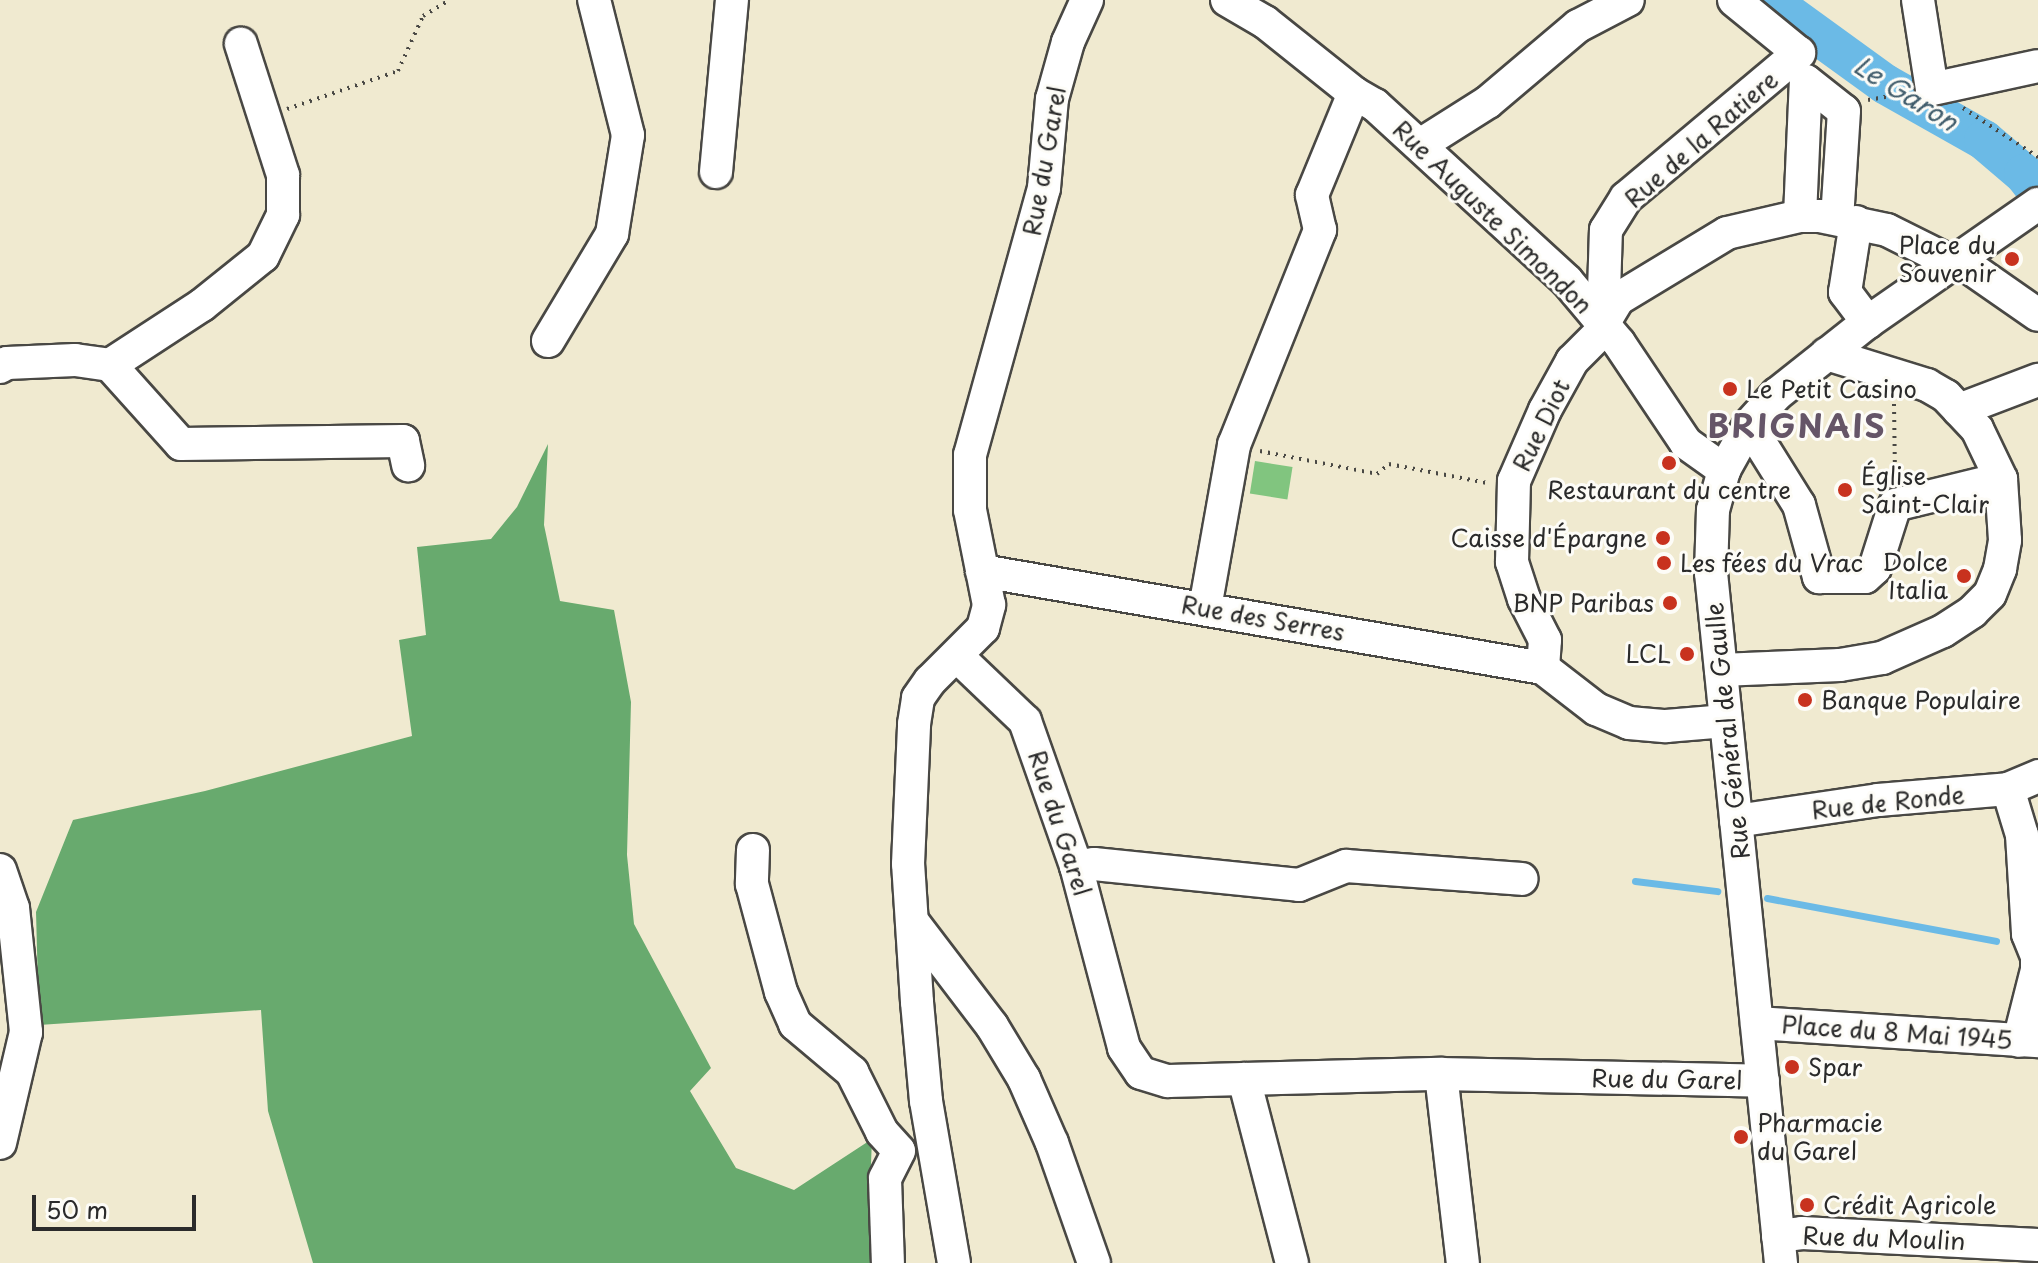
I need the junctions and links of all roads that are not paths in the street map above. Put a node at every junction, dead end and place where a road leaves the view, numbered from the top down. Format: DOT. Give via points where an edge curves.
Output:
graph roads {
  1 [pos="594,0"];
  2 [pos="732,0"];
  3 [pos="1064,0"];
  4 [pos="1087,0"];
  5 [pos="1227,0"];
  6 [pos="1628,0"];
  7 [pos="1734,0"];
  8 [pos="1918,0"];
  9 [pos="1068,42"];
  10 [pos="241,44"];
  11 [pos="2038,66"];
  12 [pos="1802,67"];
  13 [pos="1354,93"];
  14 [pos="1420,145"];
  15 [pos="716,172"];
  16 [pos="2034,207"];
  17 [pos="1800,216"];
  18 [pos="1846,221"];
  19 [pos="1956,261"];
  20 [pos="2038,315"];
  21 [pos="1868,322"];
  22 [pos="1605,326"];
  23 [pos="548,341"];
  24 [pos="1827,354"];
  25 [pos="110,365"];
  26 [pos="0,367"];
  27 [pos="2030,383"];
  28 [pos="1959,410"];
  29 [pos="1749,425"];
  30 [pos="408,465"];
  31 [pos="1724,470"];
  32 [pos="2001,479"];
  33 [pos="982,571"];
  34 [pos="1205,608"];
  35 [pos="957,656"];
  36 [pos="1543,668"];
  37 [pos="1721,670"];
  38 [pos="1726,721"];
  39 [pos="2038,776"];
  40 [pos="2008,789"];
  41 [pos="1736,821"];
  42 [pos="753,850"];
  43 [pos="1076,866"];
  44 [pos="0,870"];
  45 [pos="1522,879"];
  46 [pos="912,921"];
  47 [pos="1757,1023"];
  48 [pos="2029,1041"];
  49 [pos="1441,1074"];
  50 [pos="1244,1079"];
  51 [pos="1763,1081"];
  52 [pos="0,1143"];
  53 [pos="935,1149"];
  54 [pos="899,1151"];
  55 [pos="2038,1245"];
  56 [pos="1780,1250"];
  57 [pos="888,1263"];
  58 [pos="954,1263"];
  59 [pos="1094,1263"];
  60 [pos="1292,1263"];
  61 [pos="1463,1263"];
  1 -- 23 [label="street" via="628,135 612,234"];
  2 -- 15 [label="street"];
  3 -- 9 [label="street"];
  4 -- 9 [label="street, Rue du Garel"];
  5 -- 13 [label="street, Rue Auguste Simondon" via="1265,22"];
  6 -- 14 [label="street" via="1578,26 1488,102"];
  7 -- 12 [label="street"];
  8 -- 11 [label="street" via="1943,86"];
  9 -- 33 [label="street, Rue du Garel" via="1052,99 1050,149 1037,217 970,455 970,510"];
  10 -- 25 [label="street" via="283,175 283,215 263,256 202,305"];
  12 -- 17 [label="street"];
  12 -- 18 [label="street" via="1844,111"];
  12 -- 22 [label="street, Rue de la Ratiere" via="1626,198 1606,230"];
  13 -- 14 [label="street, Rue Auguste Simondon"];
  13 -- 34 [label="street" via="1312,195 1320,230 1234,445"];
  14 -- 22 [label="street, Rue Auguste Simondon" via="1567,281"];
  16 -- 19 [label="street, Rue Général de Gaulle"];
  17 -- 18 [label="street, Rue Diot"];
  17 -- 22 [label="street, Rue Diot" via="1727,233 1618,299"];
  18 -- 19 [label="street, Rue Diot" via="1887,230"];
  18 -- 21 [label="street" via="1845,292"];
  19 -- 20 [label="street"];
  19 -- 21 [label="street, Rue Général de Gaulle"];
  21 -- 24 [label="street, Rue Général de Gaulle"];
  22 -- 31 [label="street, Rue Auguste Simondon" via="1686,443"];
  22 -- 36 [label="street, Rue Diot" via="1572,361 1513,488 1512,562 1545,640"];
  24 -- 28 [label="street" via="1927,385"];
  24 -- 29 [label="street, Rue Général de Gaulle" via="1777,394"];
  25 -- 26 [label="street" via="75,360"];
  25 -- 30 [label="street" via="181,444 403,441"];
  27 -- 28 [label="street"];
  28 -- 32 [label="street" via="1990,451"];
  29 -- 31 [label="street, Rue Général de Gaulle"];
  29 -- 32 [label="street" via="1799,505 1819,577 1865,577 1875,568 1895,505"];
  31 -- 37 [label="street, Rue Général de Gaulle" via="1710,550"];
  32 -- 37 [label="street" via="2005,540 2000,569 1990,594 1972,612 1882,658"];
  33 -- 34 [label="street, Rue des Serres"];
  33 -- 35 [label="street, Rue du Garel" via="989,605 983,628"];
  34 -- 36 [label="street, Rue des Serres"];
  35 -- 43 [label="street, Rue du Garel" via="1025,721"];
  35 -- 46 [label="street" via="918,698 908,864"];
  36 -- 38 [label="street" via="1596,709 1629,723"];
  37 -- 38 [label="street, Rue Général de Gaulle"];
  38 -- 41 [label="street, Rue Général de Gaulle"];
  39 -- 40 [label="street, Rue de Ronde"];
  40 -- 41 [label="street, Rue de Ronde" via="1878,800"];
  40 -- 48 [label="street" via="2022,835 2028,934 2037,956"];
  41 -- 47 [label="street, Rue Général de Gaulle"];
  42 -- 54 [label="street" via="752,884 764,935 795,1024 852,1072 882,1132"];
  43 -- 45 [label="street" via="1299,885 1346,866"];
  43 -- 50 [label="street, Rue du Garel" via="1124,1048 1141,1073 1168,1081"];
  44 -- 52 [label="street" via="13,908 26,1032"];
  46 -- 53 [label="street" via="926,1101"];
  46 -- 59 [label="street" via="992,1026 1024,1079"];
  47 -- 48 [label="street, Place du 8 Mai 1945"];
  47 -- 51 [label="street, Rue Général de Gaulle"];
  49 -- 50 [label="street, Rue du Garel"];
  49 -- 51 [label="street, Rue du Garel"];
  49 -- 61 [label="street"];
  50 -- 60 [label="street"];
  51 -- 56 [label="street, Rue Général de Gaulle"];
  53 -- 54 [label="street"];
  53 -- 58 [label="street"];
  54 -- 57 [label="street" via="885,1179"];
  55 -- 56 [label="street, Rue du Moulin" via="1802,1233"];
}
